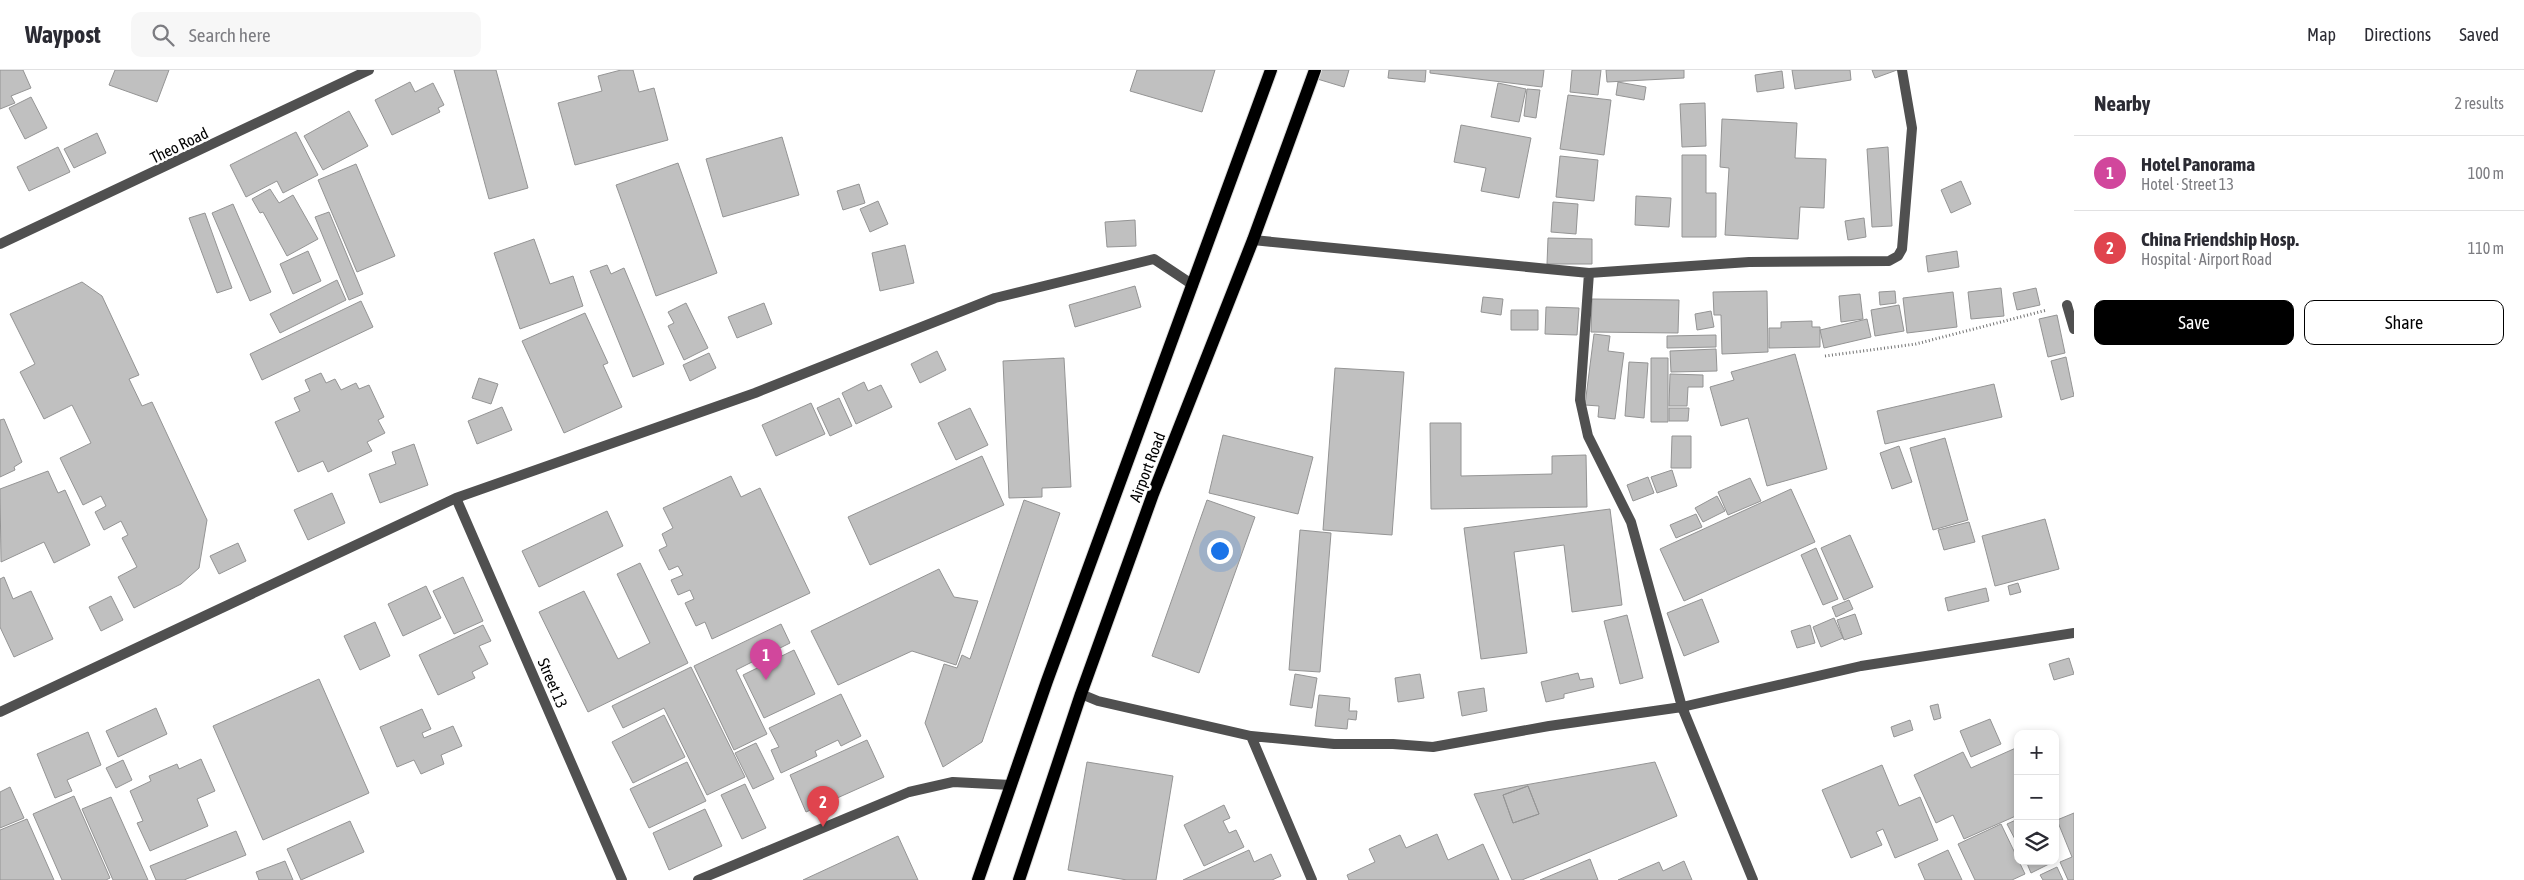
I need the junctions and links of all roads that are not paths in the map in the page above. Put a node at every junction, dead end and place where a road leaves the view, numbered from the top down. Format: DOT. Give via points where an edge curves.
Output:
graph roads {
  1 [pos="369,70"];
  2 [pos="1271,70"];
  3 [pos="1315,70"];
  4 [pos="1902,70"];
  5 [pos="1253,240"];
  6 [pos="0,244"];
  7 [pos="1589,273"];
  8 [pos="1193,285"];
  9 [pos="2067,305"];
  10 [pos="2074,329"];
  11 [pos="456,498"];
  12 [pos="2074,632"];
  13 [pos="1081,694"];
  14 [pos="1682,707"];
  15 [pos="0,712"];
  16 [pos="1251,736"];
  17 [pos="1011,786"];
  18 [pos="622,880"];
  19 [pos="698,880"];
  20 [pos="978,880"];
  21 [pos="1019,880"];
  22 [pos="1312,880"];
  23 [pos="1753,880"];
  1 -- 6 [label="street, Theo Road"];
  2 -- 8 [label="main road, Airport Road"];
  3 -- 5 [label="main road, Airport Road"];
  4 -- 7 [label="street" via="1912,128 1904,236 1898,256 1889,261 1749,262"];
  5 -- 7 [label="street"];
  5 -- 13 [label="main road, Airport Road" via="1153,494"];
  7 -- 14 [label="street" via="1580,400 1583,419 1588,436 1631,522"];
  8 -- 11 [label="street" via="1154,259 995,298 755,393"];
  8 -- 17 [label="main road, Airport Road"];
  9 -- 10 [label="street"];
  11 -- 15 [label="street"];
  11 -- 18 [label="street, Street 13"];
  12 -- 14 [label="street" via="1861,666"];
  13 -- 16 [label="street"];
  13 -- 21 [label="main road, Airport Road"];
  14 -- 16 [label="street" via="1433,747 1334,744"];
  14 -- 23 [label="street"];
  16 -- 22 [label="street"];
  17 -- 19 [label="street" via="953,782 909,792"];
  17 -- 20 [label="main road, Airport Road"];
}
